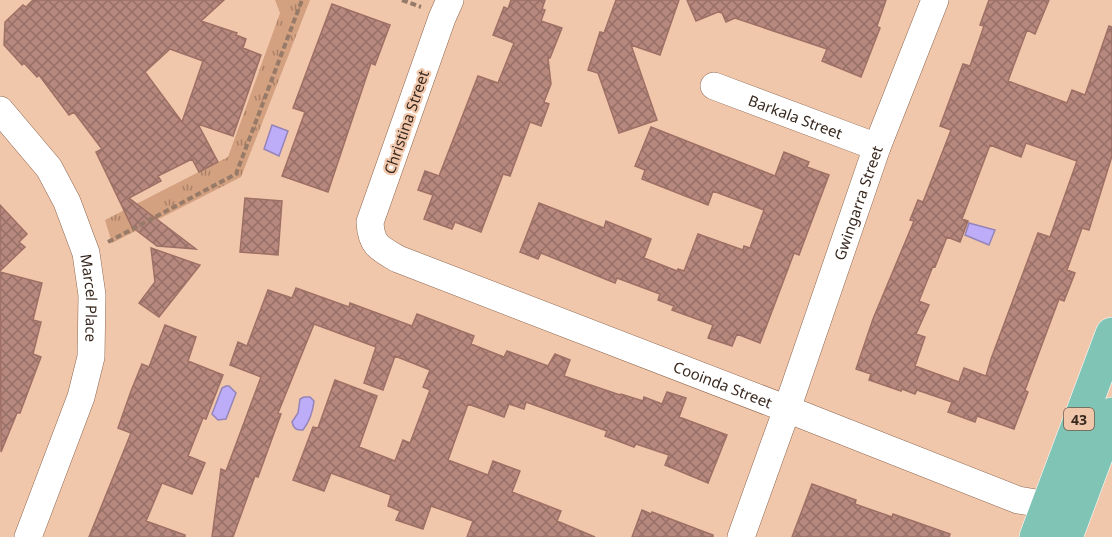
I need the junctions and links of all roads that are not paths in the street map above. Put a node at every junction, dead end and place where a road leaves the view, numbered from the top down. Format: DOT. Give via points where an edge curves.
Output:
graph roads {
  1 [pos="450,0"];
  2 [pos="935,0"];
  3 [pos="714,86"];
  4 [pos="0,110"];
  5 [pos="876,147"];
  6 [pos="375,245"];
  7 [pos="1112,334"];
  8 [pos="787,408"];
  9 [pos="1112,414"];
  10 [pos="1062,518"];
  11 [pos="28,537"];
  12 [pos="741,537"];
  13 [pos="1036,537"];
  1 -- 6 [label="street, Christina Street" via="370,222"];
  2 -- 5 [label="street, Gwingarra Street"];
  3 -- 5 [label="street, Barkala Street"];
  4 -- 11 [label="street, Marcel Place" via="49,168 67,201 86,253 93,295 91,357 81,397"];
  5 -- 8 [label="street, Gwingarra Street"];
  6 -- 8 [label="street, Cooinda Street" via="399,259"];
  7 -- 10 [label="main road, 43"];
  8 -- 10 [label="street, Cooinda Street"];
  8 -- 12 [label="street, Gwingarra Street"];
  9 -- 10 [label="main road, 43"];
  10 -- 13 [label="main road, 43"];
}
